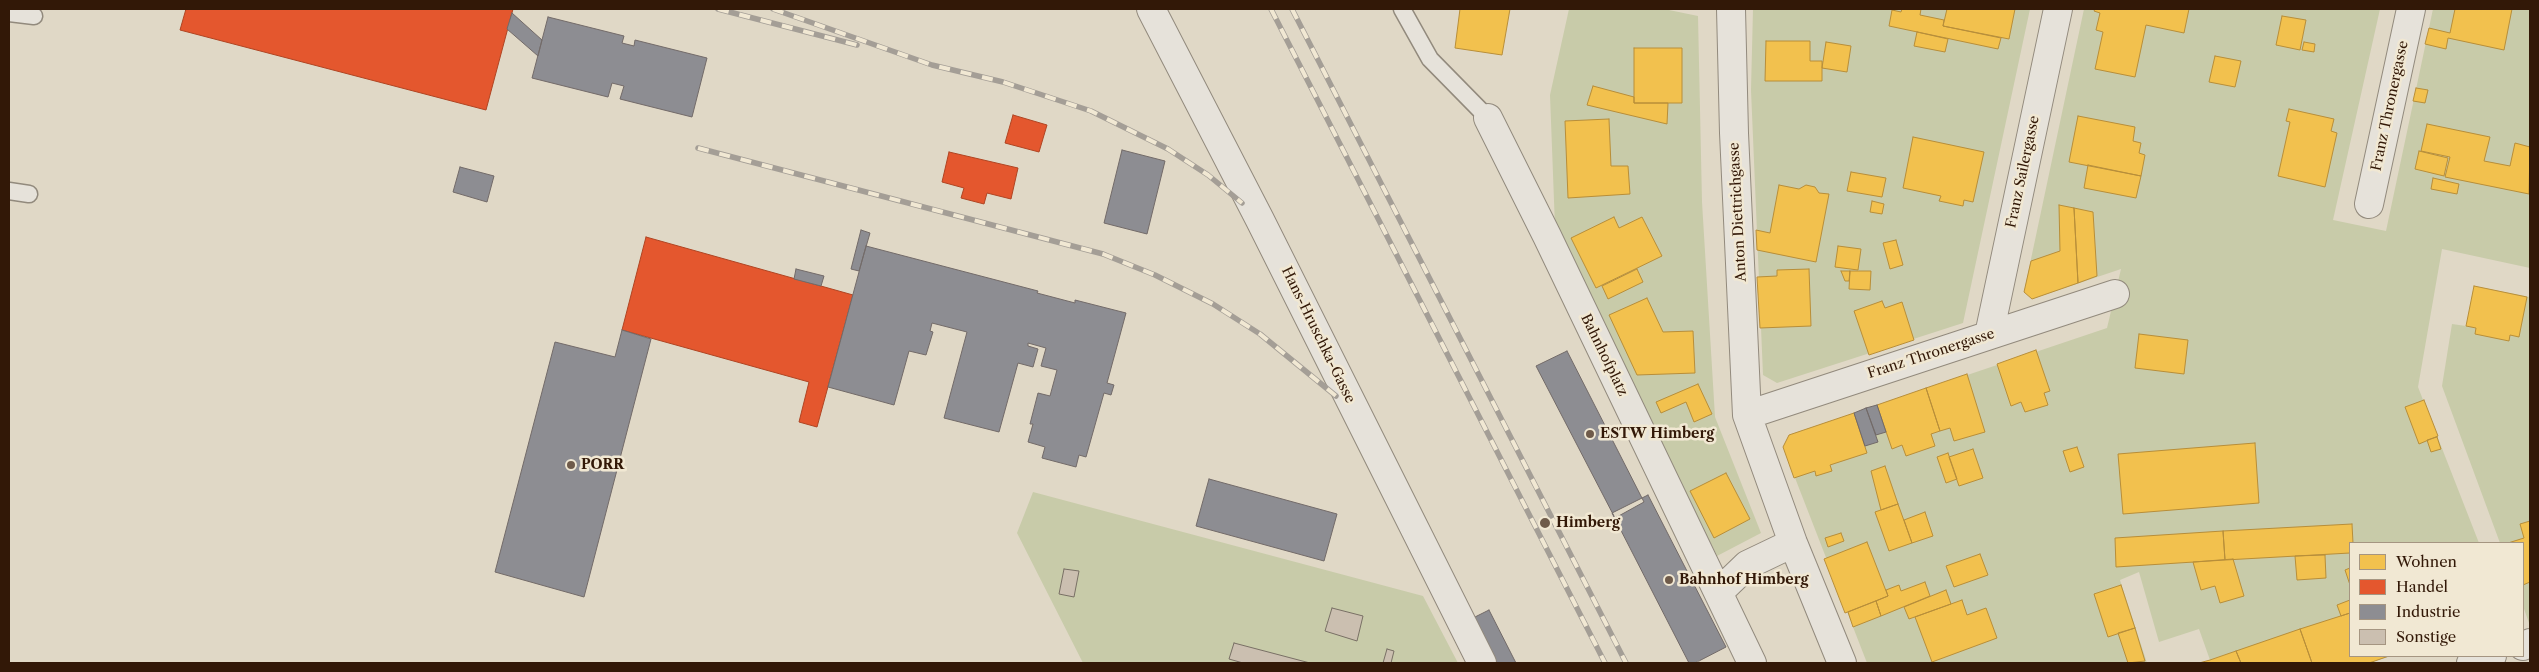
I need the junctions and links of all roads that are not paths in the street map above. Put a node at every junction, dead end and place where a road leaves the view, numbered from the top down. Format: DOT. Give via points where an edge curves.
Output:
graph roads {
  1 [pos="1151,9"];
  2 [pos="1402,9"];
  3 [pos="1731,9"];
  4 [pos="2058,9"];
  5 [pos="2411,9"];
  6 [pos="9,13"];
  7 [pos="34,16"];
  8 [pos="1488,118"];
  9 [pos="9,191"];
  10 [pos="29,194"];
  11 [pos="2369,204"];
  12 [pos="2115,294"];
  13 [pos="1989,336"];
  14 [pos="1747,415"];
  15 [pos="1793,543"];
  16 [pos="1718,592"];
  17 [pos="2489,657"];
  18 [pos="1482,663"];
  19 [pos="1752,663"];
  20 [pos="1842,663"];
  21 [pos="2470,663"];
  1 -- 18 [label="street, Hans-Hruschka-Gasse"];
  2 -- 8 [label="lane" via="1430,59"];
  3 -- 14 [label="street, Anton Diettrichgasse"];
  4 -- 13 [label="street, Franz Sailergasse"];
  5 -- 11 [label="street, Franz Thronergasse"];
  6 -- 7 [label="lane"];
  8 -- 16 [label="street, Bahnhofplatz"];
  9 -- 10 [label="lane"];
  12 -- 13 [label="street, Franz Thronergasse"];
  13 -- 14 [label="street, Franz Thronergasse"];
  14 -- 15 [label="street"];
  15 -- 16 [label="street" via="1747,565"];
  15 -- 20 [label="street"];
  16 -- 19 [label="street, Bahnhofplatz"];
  17 -- 21 [label="street"];
}
